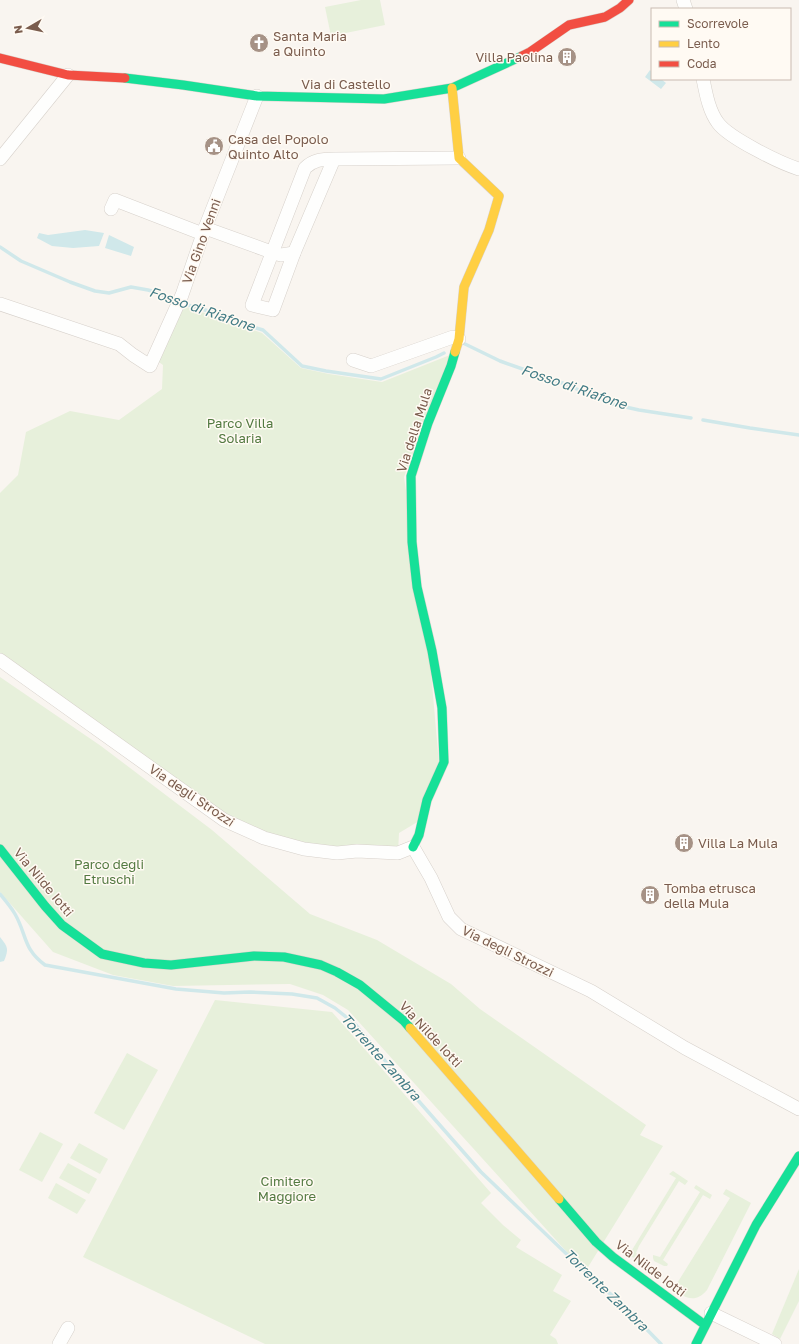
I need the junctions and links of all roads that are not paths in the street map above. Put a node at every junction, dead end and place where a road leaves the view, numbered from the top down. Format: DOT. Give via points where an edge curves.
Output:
graph roads {
  1 [pos="629,0"];
  2 [pos="0,58"];
  3 [pos="68,75"];
  4 [pos="702,80"];
  5 [pos="183,85"];
  6 [pos="452,88"];
  7 [pos="257,96"];
  8 [pos="336,98"];
  9 [pos="459,158"];
  10 [pos="0,159"];
  11 [pos="334,159"];
  12 [pos="799,169"];
  13 [pos="114,201"];
  14 [pos="204,231"];
  15 [pos="272,252"];
  16 [pos="294,253"];
  17 [pos="0,304"];
  18 [pos="459,339"];
  19 [pos="353,360"];
  20 [pos="0,660"];
  21 [pos="0,848"];
  22 [pos="413,848"];
  23 [pos="799,1109"];
  24 [pos="799,1156"];
  25 [pos="708,1319"];
  26 [pos="68,1328"];
  27 [pos="59,1344"];
  28 [pos="696,1344"];
  29 [pos="775,1344"];
  1 -- 6 [label="street, Via di Castello" via="605,17 569,25 530,52"];
  2 -- 3 [label="street, Via di Castello"];
  3 -- 5 [label="street, Via di Castello"];
  3 -- 10 [label="street"];
  4 -- 12 [label="street" via="712,112 719,125 744,143"];
  5 -- 7 [label="street, Via di Castello"];
  5 -- 8 [label="street" via="184,81 190,80 329,92 334,93"];
  6 -- 8 [label="street, Via di Castello" via="384,99"];
  6 -- 9 [label="street"];
  7 -- 8 [label="street, Via di Castello"];
  7 -- 14 [label="street, Via Gino Venni"];
  9 -- 11 [label="street"];
  9 -- 18 [label="street, Via della Mula" via="499,196 489,230 464,287"];
  11 -- 15 [label="street" via="311,162 304,168"];
  11 -- 16 [label="street"];
  13 -- 14 [label="street"];
  14 -- 15 [label="street"];
  14 -- 17 [label="street, Via Gino Venni" via="182,295 150,366 119,344"];
  15 -- 16 [label="street" via="281,255"];
  15 -- 16 [label="street" via="252,305 272,310"];
  18 -- 19 [label="street" via="453,338 371,366"];
  18 -- 22 [label="street, Via della Mula" via="411,476 412,542 417,587 442,708 444,762 427,800 419,835"];
  20 -- 22 [label="street, Via degli Strozzi" via="224,820 264,838 304,849 337,853 398,853"];
  21 -- 25 [label="street, Via Nilde Iotti" via="62,924 102,954 144,963 171,965 254,956 284,957 321,965 360,985 404,1021 596,1242 613,1257"];
  22 -- 23 [label="street, Via degli Strozzi" via="431,878 449,917 461,930 591,991 685,1048"];
  24 -- 25 [label="street" via="756,1225"];
  25 -- 28 [label="street"];
  25 -- 29 [label="street"];
  26 -- 27 [label="street"];
}
